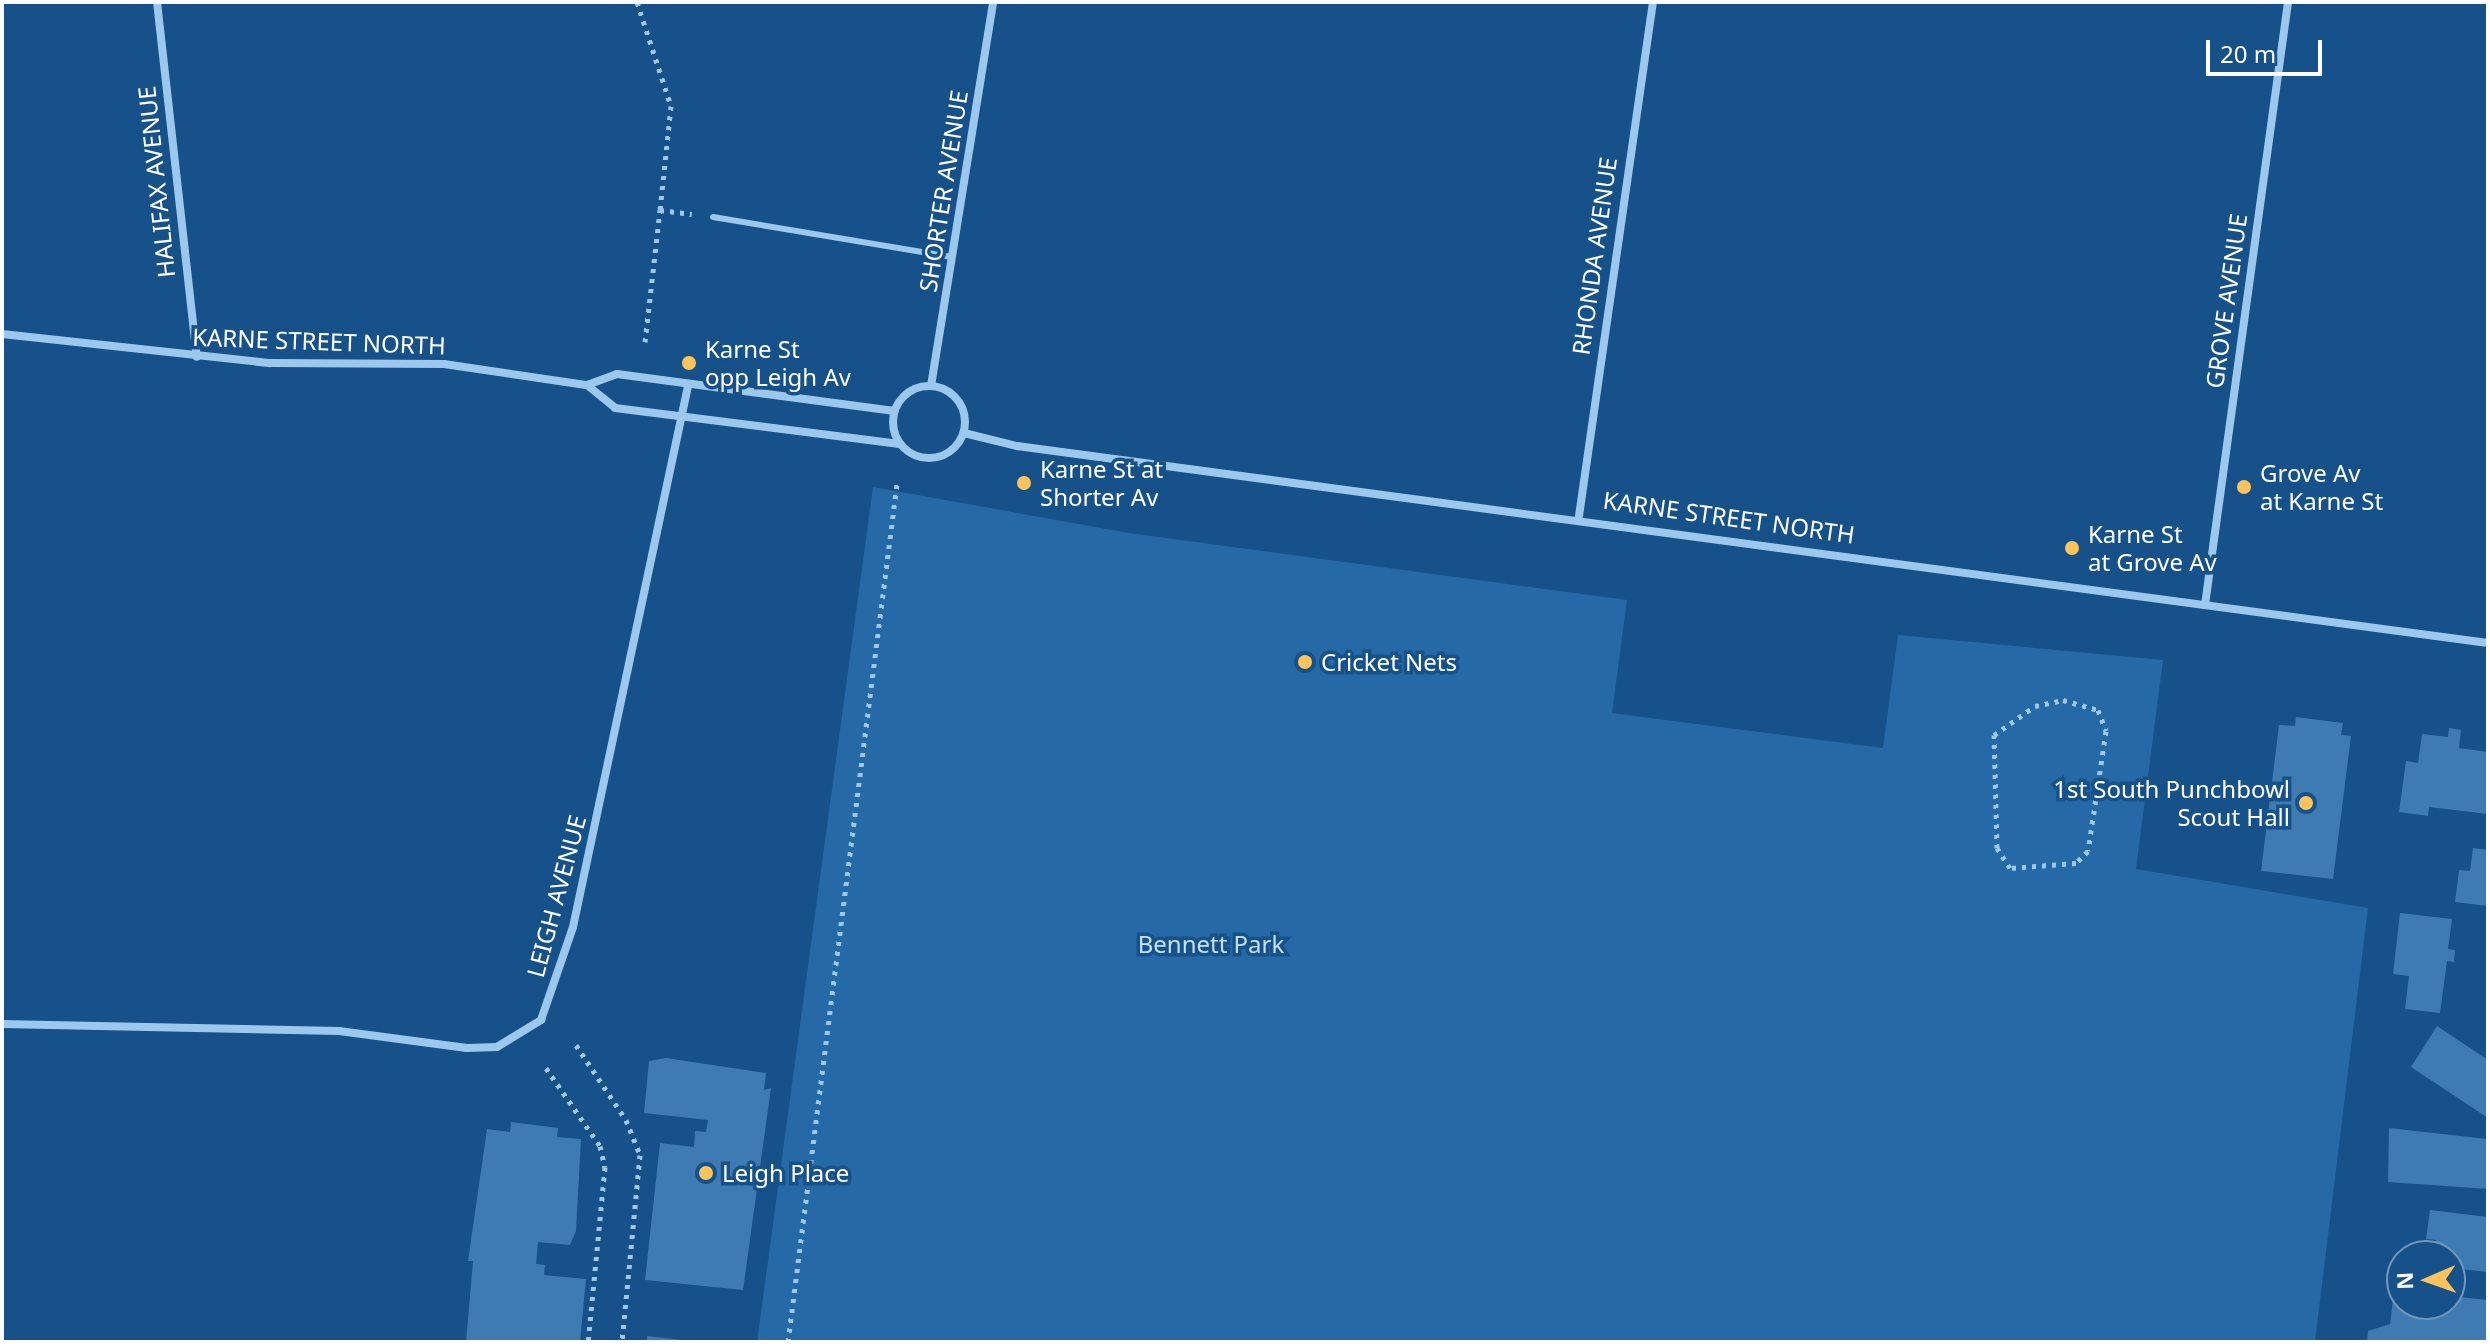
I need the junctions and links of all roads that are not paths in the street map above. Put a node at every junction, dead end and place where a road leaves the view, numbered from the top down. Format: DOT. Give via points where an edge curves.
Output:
graph roads {
  1 [pos="157,2"];
  2 [pos="993,2"];
  3 [pos="1653,2"];
  4 [pos="2288,2"];
  5 [pos="713,217"];
  6 [pos="952,257"];
  7 [pos="2,334"];
  8 [pos="197,357"];
  9 [pos="587,385"];
  10 [pos="688,386"];
  11 [pos="931,386"];
  12 [pos="895,411"];
  13 [pos="684,417"];
  14 [pos="964,433"];
  15 [pos="900,444"];
  16 [pos="1579,516"];
  17 [pos="2205,605"];
  18 [pos="2488,643"];
  19 [pos="2,1024"];
  1 -- 8 [label="street, HALIFAX AVENUE"];
  2 -- 6 [label="street, SHORTER AVENUE"];
  3 -- 16 [label="street, RHONDA AVENUE"];
  4 -- 17 [label="street, GROVE AVENUE"];
  5 -- 6 [label="lane"];
  6 -- 11 [label="street, SHORTER AVENUE"];
  7 -- 8 [label="street, KARNE STREET NORTH"];
  8 -- 9 [label="street, KARNE STREET NORTH" via="444,364"];
  9 -- 10 [label="street, KARNE STREET NORTH" via="617,374"];
  9 -- 13 [label="street, KARNE STREET NORTH" via="615,408"];
  10 -- 12 [label="street, KARNE STREET NORTH"];
  10 -- 13 [label="street, LEIGH AVENUE"];
  11 -- 12 [label="street" via="909,392"];
  11 -- 14 [label="street" via="959,402"];
  12 -- 15 [label="street"];
  13 -- 15 [label="street, KARNE STREET NORTH"];
  13 -- 19 [label="street, LEIGH AVENUE" via="573,927 541,1020 497,1047 467,1048 339,1031"];
  14 -- 15 [label="street" via="951,452 930,459"];
  14 -- 16 [label="street, KARNE STREET NORTH" via="1017,446"];
  16 -- 17 [label="street, KARNE STREET NORTH"];
  17 -- 18 [label="street, KARNE STREET NORTH"];
}
